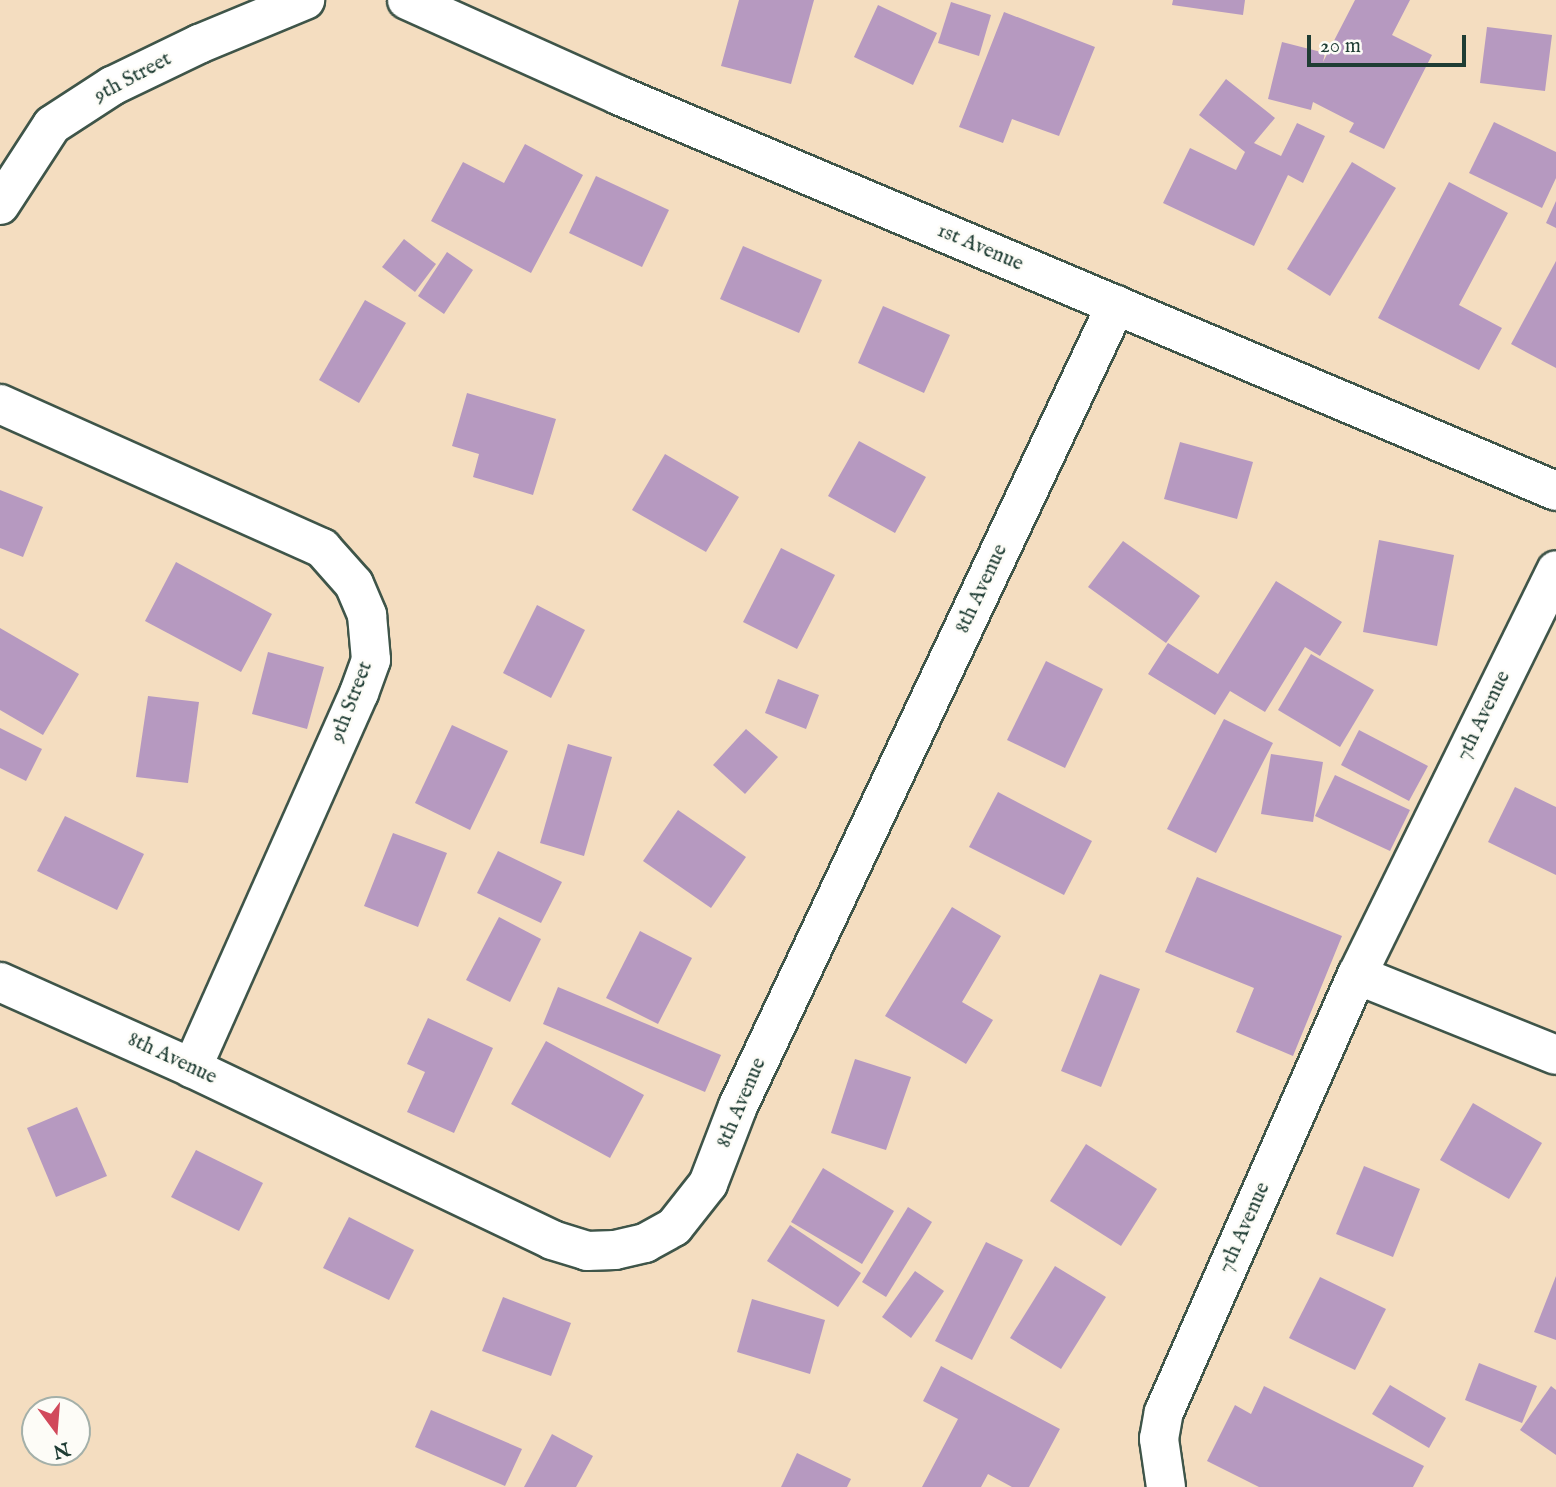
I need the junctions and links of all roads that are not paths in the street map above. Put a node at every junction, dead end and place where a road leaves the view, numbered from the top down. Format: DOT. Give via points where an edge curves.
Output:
graph roads {
  1 [pos="305,0"];
  2 [pos="407,0"];
  3 [pos="0,205"];
  4 [pos="1116,305"];
  5 [pos="0,404"];
  6 [pos="1556,491"];
  7 [pos="1556,570"];
  8 [pos="1357,975"];
  9 [pos="0,982"];
  10 [pos="1556,1055"];
  11 [pos="192,1068"];
  12 [pos="1166,1487"];
  1 -- 3 [label="street, 9th Street" via="112,86 52,125"];
  2 -- 4 [label="street, 1st Avenue" via="618,95"];
  4 -- 6 [label="street, 1st Avenue"];
  4 -- 11 [label="street, 8th Avenue" via="744,1093 708,1184 674,1227 645,1243 615,1250 587,1251 552,1240"];
  5 -- 11 [label="street, 9th Street" via="322,548 354,584 367,615 370,660 359,693"];
  7 -- 8 [label="street, 7th Avenue"];
  8 -- 10 [label="street"];
  8 -- 12 [label="street, 7th Avenue" via="1164,1412 1159,1439"];
  9 -- 11 [label="street, 8th Avenue"];
}
